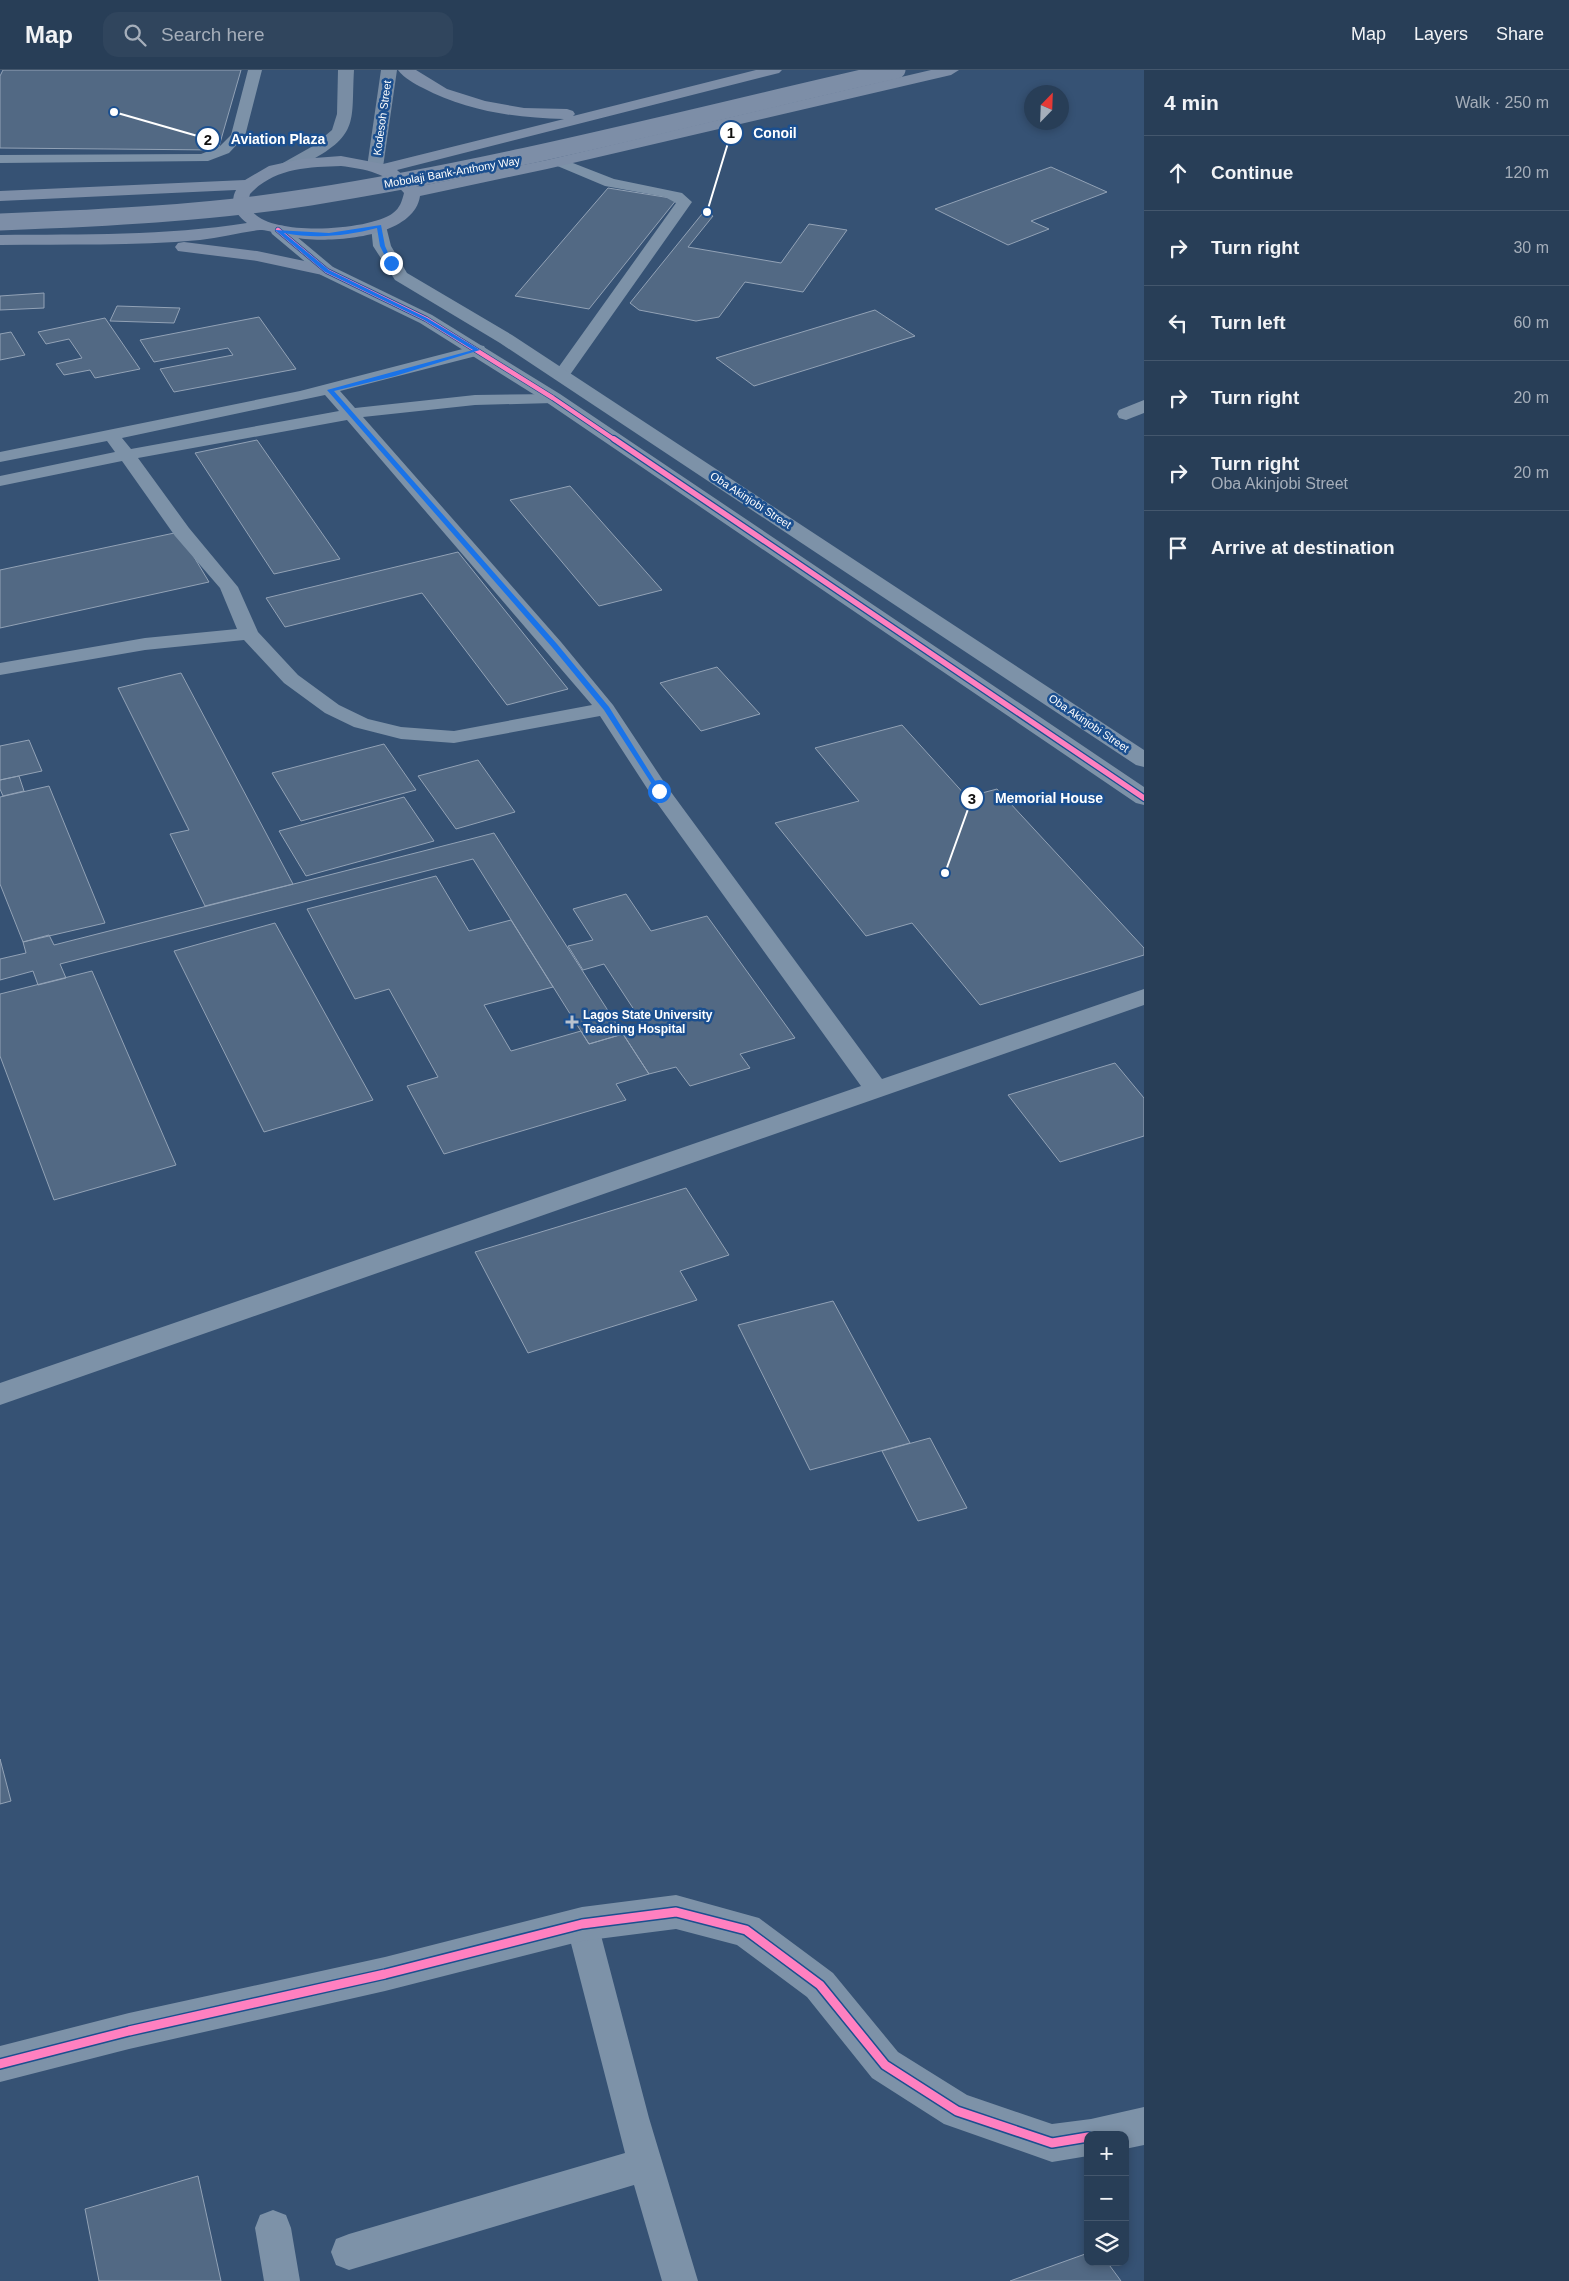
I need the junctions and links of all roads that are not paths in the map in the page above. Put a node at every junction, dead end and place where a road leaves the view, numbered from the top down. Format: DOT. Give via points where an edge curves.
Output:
graph roads {
  1 [pos="254,70"];
  2 [pos="346,70"];
  3 [pos="389,70"];
  4 [pos="406,70"];
  5 [pos="897,70"];
  6 [pos="951,70"];
  7 [pos="779,75"];
  8 [pos="662,99"];
  9 [pos="604,113"];
  10 [pos="711,127"];
  11 [pos="0,159"];
  12 [pos="560,162"];
  13 [pos="287,166"];
  14 [pos="380,168"];
  15 [pos="248,185"];
  16 [pos="412,193"];
  17 [pos="0,196"];
  18 [pos="0,208"];
  19 [pos="0,222"];
  20 [pos="379,226"];
  21 [pos="270,228"];
  22 [pos="111,239"];
  23 [pos="0,240"];
  24 [pos="327,271"];
  25 [pos="478,350"];
  26 [pos="561,375"];
  27 [pos="330,390"];
  28 [pos="553,398"];
  29 [pos="1144,406"];
  30 [pos="351,413"];
  31 [pos="1126,414"];
  32 [pos="111,435"];
  33 [pos="126,454"];
  34 [pos="0,457"];
  35 [pos="0,482"];
  36 [pos="249,634"];
  37 [pos="0,669"];
  38 [pos="606,709"];
  39 [pos="1144,760"];
  40 [pos="1144,798"];
  41 [pos="1144,996"];
  42 [pos="877,1090"];
  43 [pos="0,1394"];
  44 [pos="582,1924"];
  45 [pos="0,2064"];
  46 [pos="1144,2126"];
  47 [pos="1118,2131"];
  48 [pos="1084,2138"];
  49 [pos="646,2163"];
  50 [pos="273,2228"];
  51 [pos="349,2252"];
  52 [pos="282,2281"];
  53 [pos="680,2281"];
  1 -- 11 [label="lane" via="238,136 224,150 203,158"];
  2 -- 13 [label="main road" via="343,124 319,149"];
  3 -- 14 [label="main road, Kodesoh Street"];
  4 -- 9 [label="main road" via="447,96 480,105 560,114"];
  5 -- 19 [label="main road, Mobolaji Bank-Anthony Way, bridge" via="531,157 311,197 141,216"];
  6 -- 10 [label="main road"];
  7 -- 8 [label="main road"];
  7 -- 18 [label="main road, Mobolaji Bank-Anthony Way" via="516,147 315,185 176,201"];
  8 -- 9 [label="main road"];
  8 -- 10 [label="main road" via="656,114 665,124 675,128"];
  9 -- 14 [label="main road"];
  10 -- 12 [label="main road"];
  12 -- 16 [label="main road"];
  12 -- 26 [label="lane" via="610,183 677,196 684,202"];
  13 -- 14 [label="main road" via="341,162"];
  13 -- 15 [label="main road"];
  14 -- 16 [label="main road" via="404,181"];
  15 -- 17 [label="main road"];
  15 -- 21 [label="main road" via="241,195 241,206 248,217"];
  16 -- 20 [label="main road" via="410,205"];
  20 -- 21 [label="main road" via="329,235 302,235"];
  20 -- 26 [label="street, Oba Akinjobi Street" via="382,246 401,276"];
  21 -- 22 [label="main road"];
  21 -- 24 [label="street"];
  22 -- 23 [label="main road"];
  22 -- 24 [label="main road" via="248,255"];
  24 -- 25 [label="street" via="426,319"];
  25 -- 27 [label="lane"];
  25 -- 28 [label="street"];
  26 -- 39 [label="street, Oba Akinjobi Street"];
  27 -- 30 [label="lane"];
  27 -- 32 [label="lane"];
  28 -- 30 [label="lane" via="456,401"];
  28 -- 40 [label="street"];
  29 -- 31 [label="street"];
  30 -- 33 [label="lane"];
  30 -- 38 [label="lane"];
  32 -- 33 [label="lane"];
  32 -- 34 [label="lane"];
  33 -- 35 [label="lane"];
  33 -- 36 [label="lane" via="182,532 229,587"];
  36 -- 37 [label="lane" via="145,644"];
  36 -- 38 [label="lane" via="292,679 332,709 361,724 401,733 454,737"];
  38 -- 42 [label="lane" via="659,791"];
  41 -- 42 [label="lane"];
  42 -- 43 [label="lane"];
  44 -- 45 [label="street"];
  44 -- 48 [label="street" via="676,1912 746,1930 820,1985 886,2065 957,2111 1052,2143"];
  44 -- 49 [label="lane"];
  46 -- 47 [label="street"];
  49 -- 51 [label="lane"];
  49 -- 53 [label="lane"];
  50 -- 52 [label="lane"];
}
